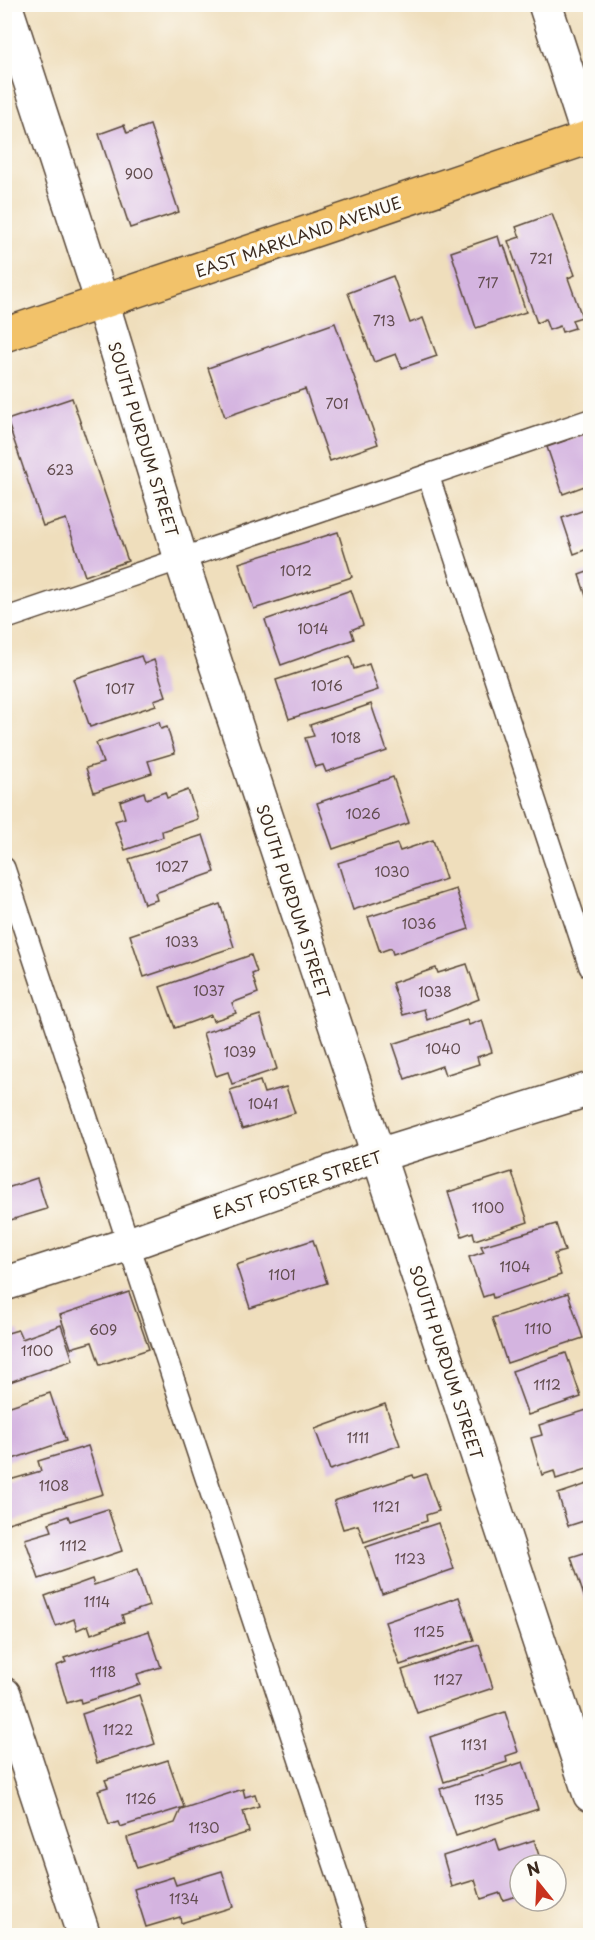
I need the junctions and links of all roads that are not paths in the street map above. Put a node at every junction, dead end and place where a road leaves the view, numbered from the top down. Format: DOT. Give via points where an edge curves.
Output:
graph roads {
  1 [pos="5,4"];
  2 [pos="544,4"];
  3 [pos="590,139"];
  4 [pos="102,302"];
  5 [pos="4,335"];
  6 [pos="591,420"];
  7 [pos="428,475"];
  8 [pos="181,559"];
  9 [pos="4,619"];
  10 [pos="4,868"];
  11 [pos="591,967"];
  12 [pos="591,1089"];
  13 [pos="379,1155"];
  14 [pos="129,1244"];
  15 [pos="4,1284"];
  16 [pos="4,1694"];
  17 [pos="591,1795"];
  18 [pos="84,1935"];
  19 [pos="358,1935"];
  1 -- 4 [label="street, SOUTH PURDUM STREET"];
  2 -- 3 [label="street"];
  3 -- 4 [label="main road, EAST MARKLAND AVENUE"];
  4 -- 5 [label="main road, EAST MARKLAND AVENUE"];
  4 -- 8 [label="street, SOUTH PURDUM STREET"];
  6 -- 7 [label="lane"];
  7 -- 8 [label="lane"];
  7 -- 11 [label="lane"];
  8 -- 9 [label="lane"];
  8 -- 13 [label="street, SOUTH PURDUM STREET"];
  10 -- 14 [label="lane"];
  12 -- 13 [label="street, EAST FOSTER STREET"];
  13 -- 14 [label="street, EAST FOSTER STREET"];
  13 -- 17 [label="street, SOUTH PURDUM STREET"];
  14 -- 15 [label="street, EAST FOSTER STREET"];
  14 -- 19 [label="lane"];
  16 -- 18 [label="street"];
}
